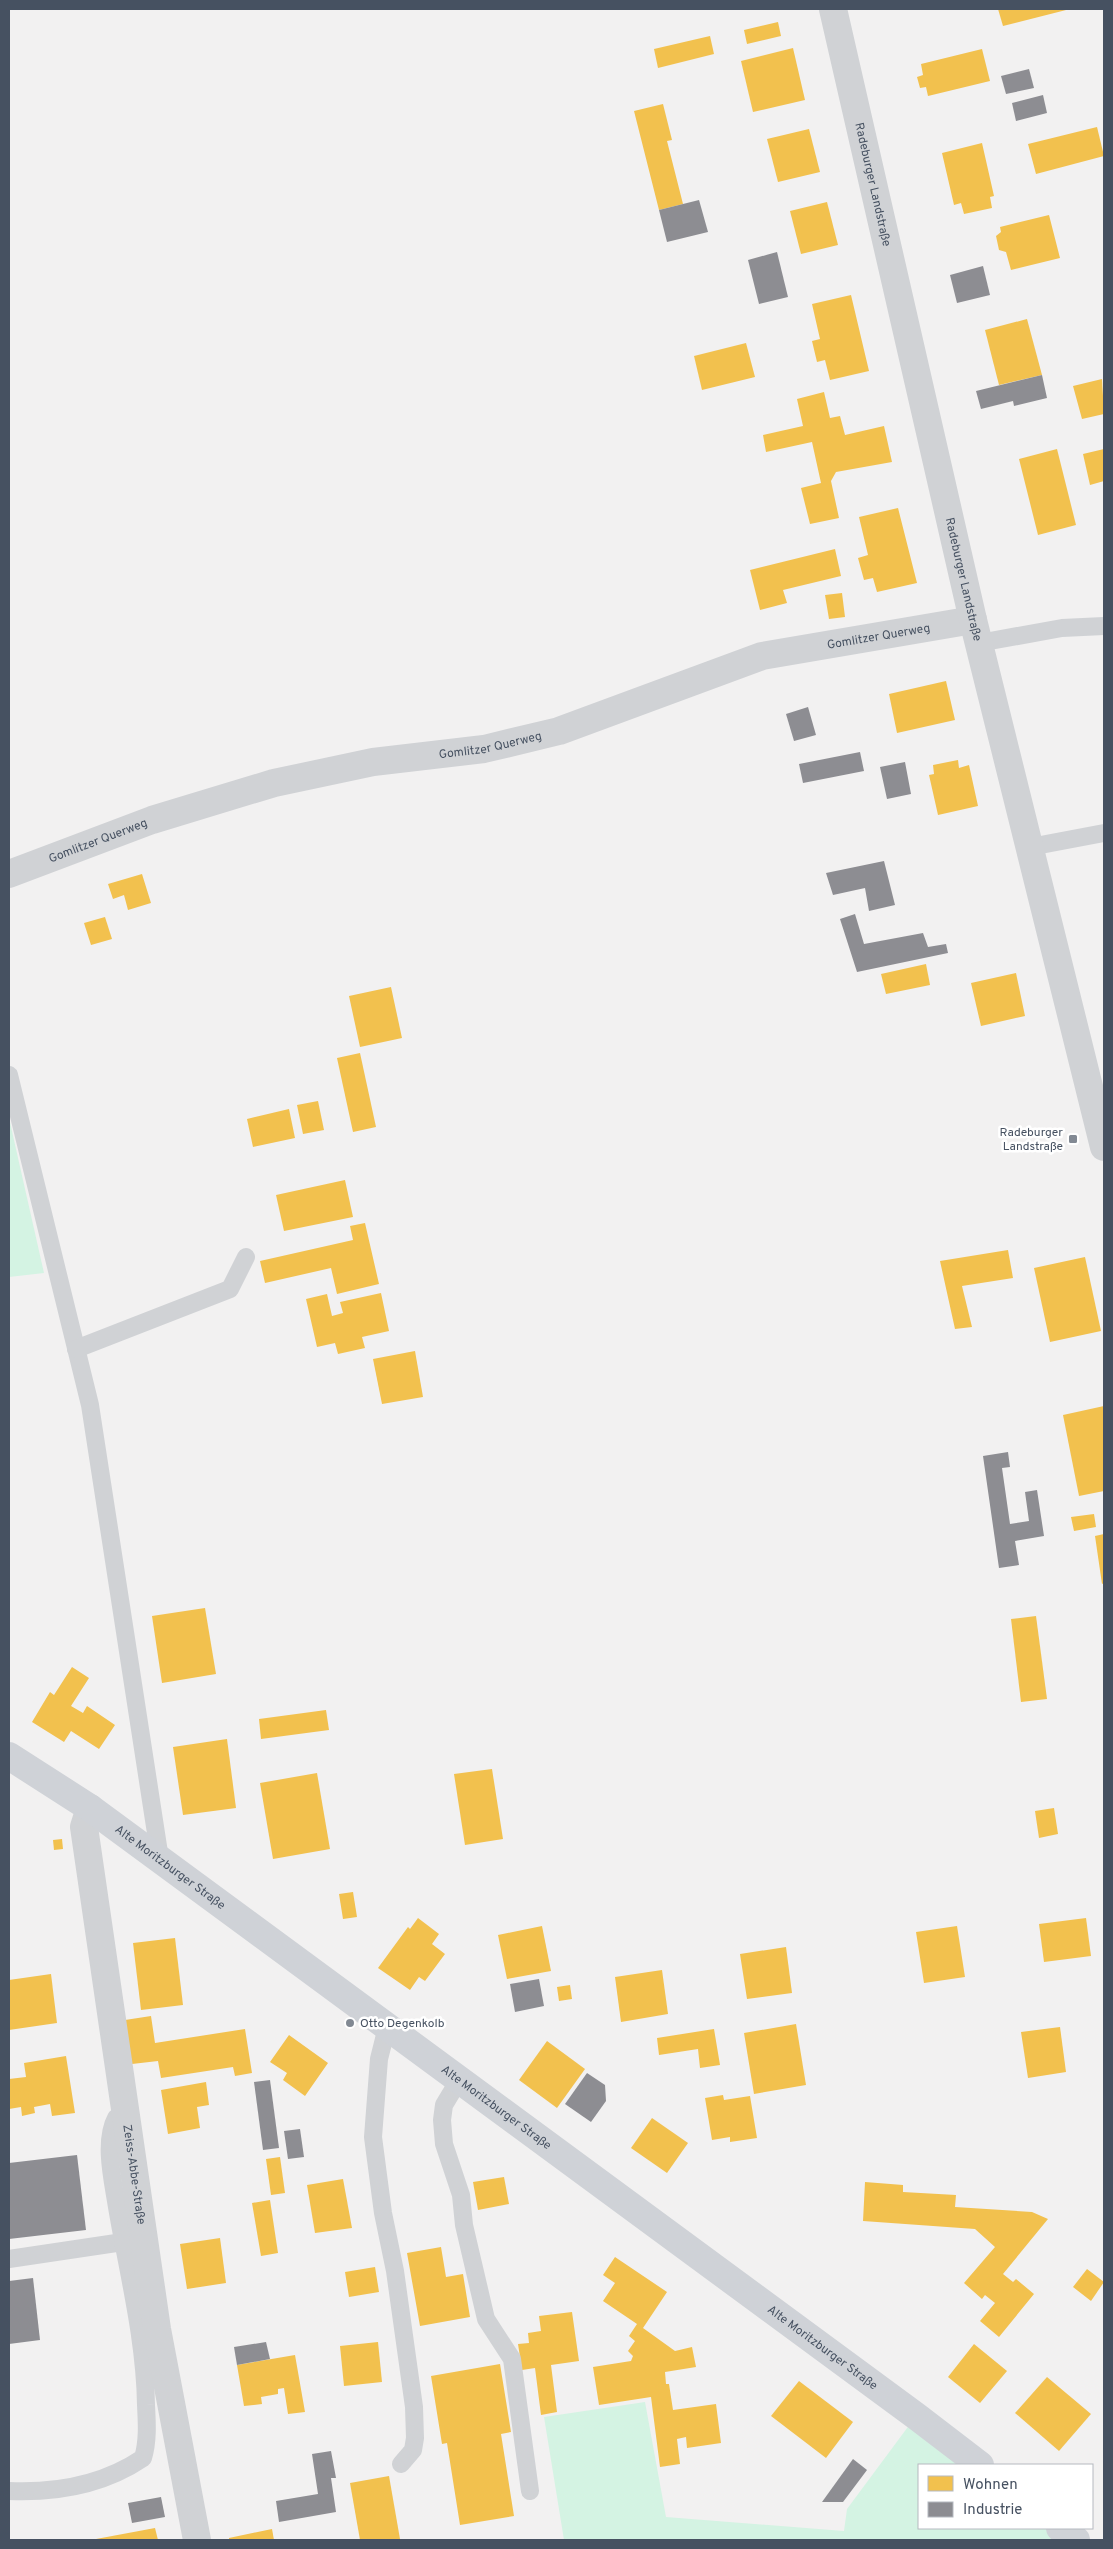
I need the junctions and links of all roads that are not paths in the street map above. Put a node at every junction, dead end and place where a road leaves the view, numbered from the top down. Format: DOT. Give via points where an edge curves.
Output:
graph roads {
  1 [pos="833,9"];
  2 [pos="1104,626"];
  3 [pos="976,632"];
  4 [pos="1104,833"];
  5 [pos="1030,847"];
  6 [pos="9,874"];
  7 [pos="9,1075"];
  8 [pos="1104,1147"];
  9 [pos="246,1257"];
  10 [pos="76,1350"];
  11 [pos="9,1756"];
  12 [pos="90,1808"];
  13 [pos="160,1859"];
  14 [pos="388,2027"];
  15 [pos="459,2080"];
  16 [pos="126,2117"];
  17 [pos="123,2242"];
  18 [pos="9,2259"];
  19 [pos="401,2464"];
  20 [pos="979,2464"];
  21 [pos="9,2491"];
  22 [pos="530,2492"];
  23 [pos="1061,2529"];
  24 [pos="197,2540"];
  25 [pos="1076,2540"];
  1 -- 3 [label="street, Radeburger Landstraße"];
  2 -- 3 [label="lane"];
  3 -- 5 [label="street, Radeburger Landstraße"];
  3 -- 6 [label="street, Gomlitzer Querweg" via="762,656 550,734 484,749 373,762 274,783 152,820"];
  4 -- 5 [label="lane"];
  5 -- 8 [label="street, Radeburger Landstraße"];
  7 -- 10 [label="lane"];
  9 -- 10 [label="lane" via="230,1290"];
  10 -- 13 [label="lane" via="90,1405"];
  11 -- 12 [label="main road, Alte Moritzburger Straße"];
  12 -- 13 [label="main road, Alte Moritzburger Straße"];
  12 -- 16 [label="street, Zeiss-Abbe-Straße" via="84,1827"];
  13 -- 14 [label="main road, Alte Moritzburger Straße"];
  14 -- 15 [label="main road, Alte Moritzburger Straße"];
  14 -- 19 [label="lane" via="379,2059 374,2138 414,2407 413,2450"];
  15 -- 20 [label="main road, Alte Moritzburger Straße"];
  15 -- 22 [label="lane" via="444,2105 444,2144 461,2195 464,2225 486,2319 512,2359"];
  16 -- 17 [label="lane" via="116,2118 110,2128 113,2183"];
  16 -- 24 [label="street, Zeiss-Abbe-Straße" via="157,2328"];
  17 -- 18 [label="lane"];
  17 -- 21 [label="lane" via="146,2365 147,2444 143,2458 125,2470 80,2487"];
  23 -- 25 [label="main road"];
}
